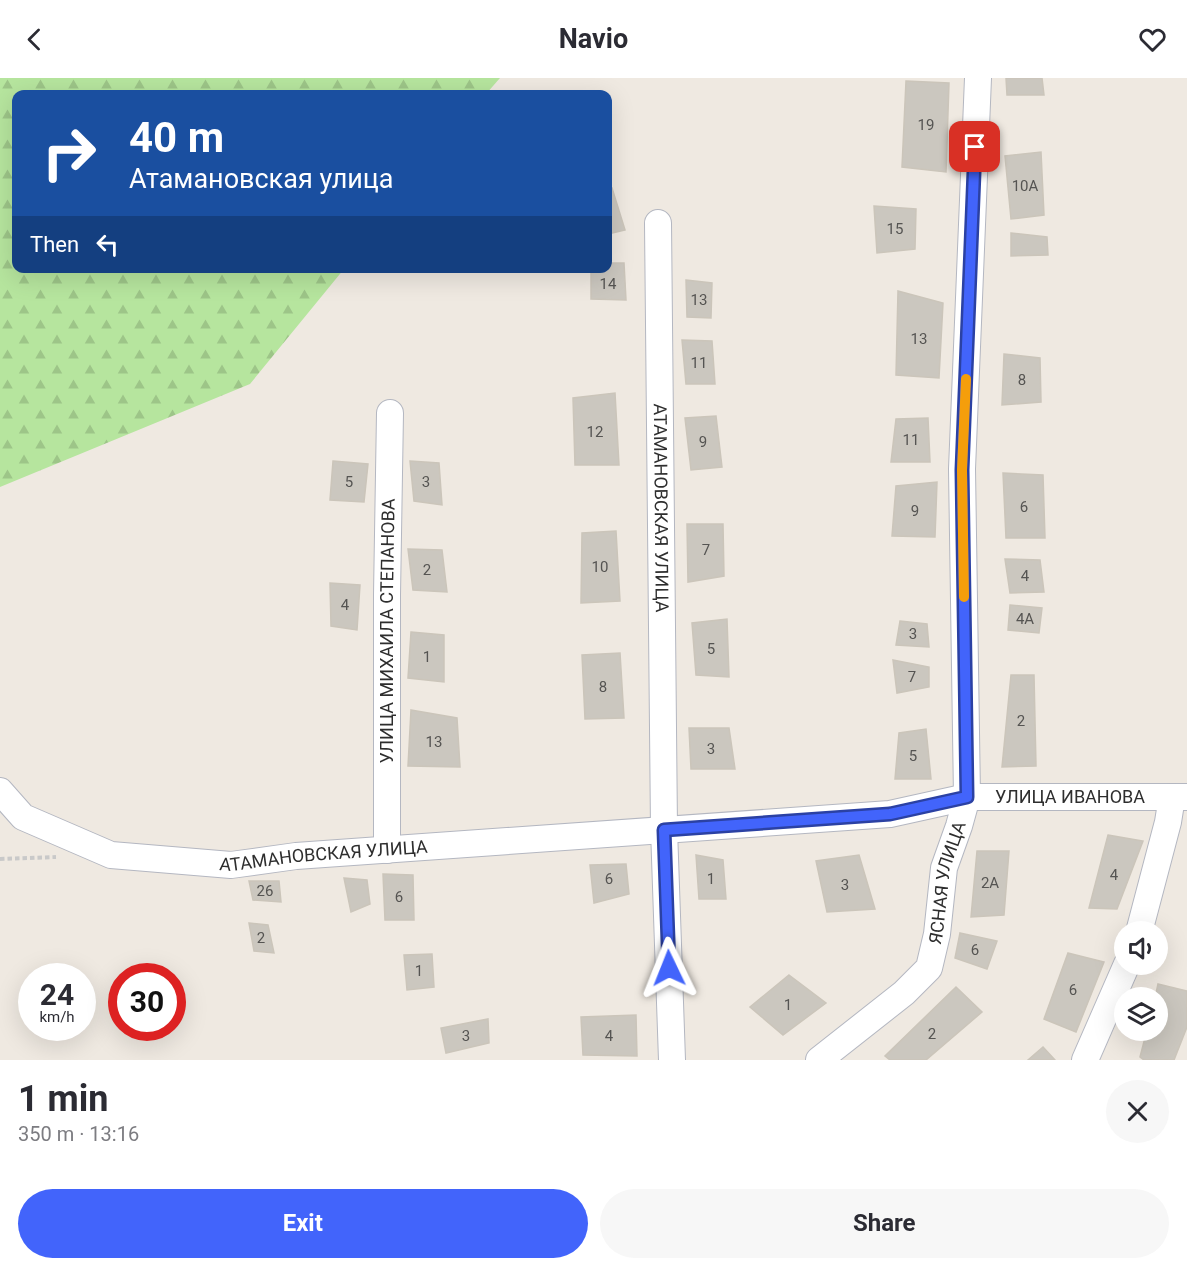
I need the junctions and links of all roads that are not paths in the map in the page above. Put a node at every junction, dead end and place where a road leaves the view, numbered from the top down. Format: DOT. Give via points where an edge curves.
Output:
graph roads {
  1 [pos="978,78"];
  2 [pos="658,224"];
  3 [pos="390,413"];
  4 [pos="0,792"];
  5 [pos="967,797"];
  6 [pos="1180,797"];
  7 [pos="664,830"];
  8 [pos="387,850"];
  9 [pos="1141,921"];
  10 [pos="1122,975"];
  11 [pos="672,1060"];
  12 [pos="819,1060"];
  13 [pos="1085,1060"];
  1 -- 5 [label="street, ЯСНАЯ УЛИЦА" via="962,470"];
  2 -- 7 [label="street, АТАМАНОВСКАЯ УЛИЦА"];
  3 -- 8 [label="street, УЛИЦА МИХАИЛА СТЕПАНОВА"];
  4 -- 8 [label="street, АТАМАНОВСКАЯ УЛИЦА" via="23,816 111,855 231,865"];
  5 -- 6 [label="street, УЛИЦА ИВАНОВА"];
  5 -- 7 [label="street, АТАМАНОВСКАЯ УЛИЦА" via="890,814"];
  5 -- 12 [label="street, ЯСНАЯ УЛИЦА" via="944,868 938,934 929,968 904,993"];
  6 -- 9 [label="street, УЛИЦА ИВАНОВА" via="1168,822"];
  7 -- 8 [label="street, АТАМАНОВСКАЯ УЛИЦА"];
  7 -- 11 [label="street, АТАМАНОВСКАЯ УЛИЦА"];
  10 -- 13 [label="street"];
}
